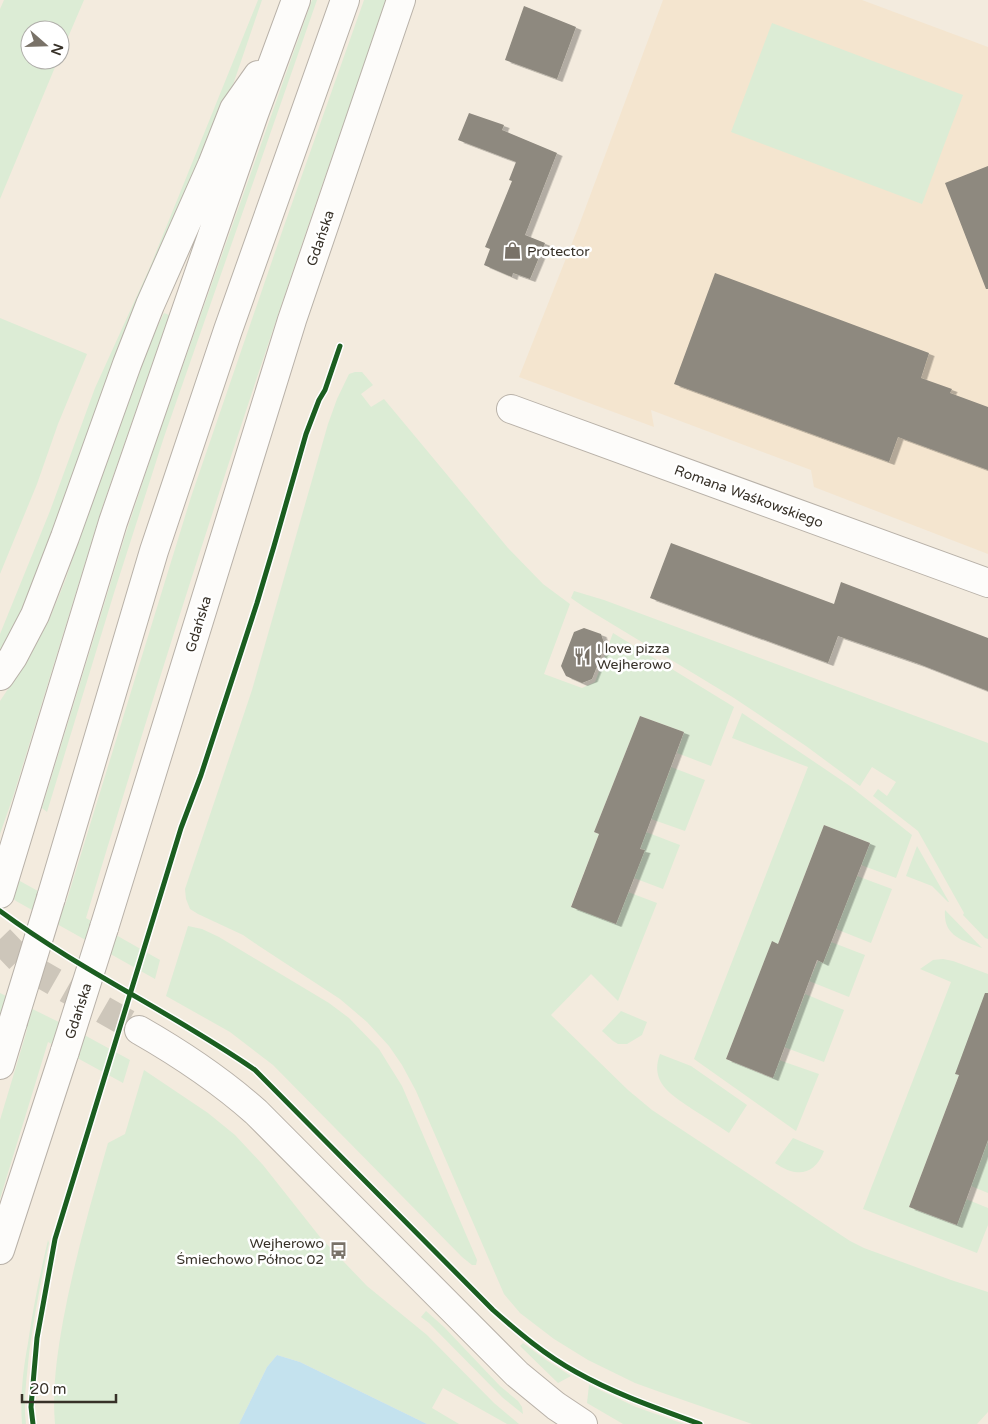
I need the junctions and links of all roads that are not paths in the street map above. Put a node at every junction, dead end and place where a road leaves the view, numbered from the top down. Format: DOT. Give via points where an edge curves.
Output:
graph roads {
  1 [pos="296,0"];
  2 [pos="345,0"];
  3 [pos="401,0"];
  4 [pos="278,47"];
  5 [pos="511,409"];
  6 [pos="988,583"];
  7 [pos="0,676"];
  8 [pos="3,884"];
  9 [pos="139,1030"];
  10 [pos="0,1065"];
  11 [pos="0,1250"];
  12 [pos="583,1424"];
  1 -- 4 [label="main road"];
  2 -- 10 [label="main road, bridge" via="154,551"];
  3 -- 11 [label="main road, Gdańska, bridge" via="292,320 104,928"];
  4 -- 7 [label="main road" via="234,108 126,364 35,615"];
  4 -- 8 [label="main road" via="113,522"];
  5 -- 6 [label="main road, Romana Waśkowskiego"];
  9 -- 12 [label="main road" via="180,1054 256,1112 517,1374"];
}
